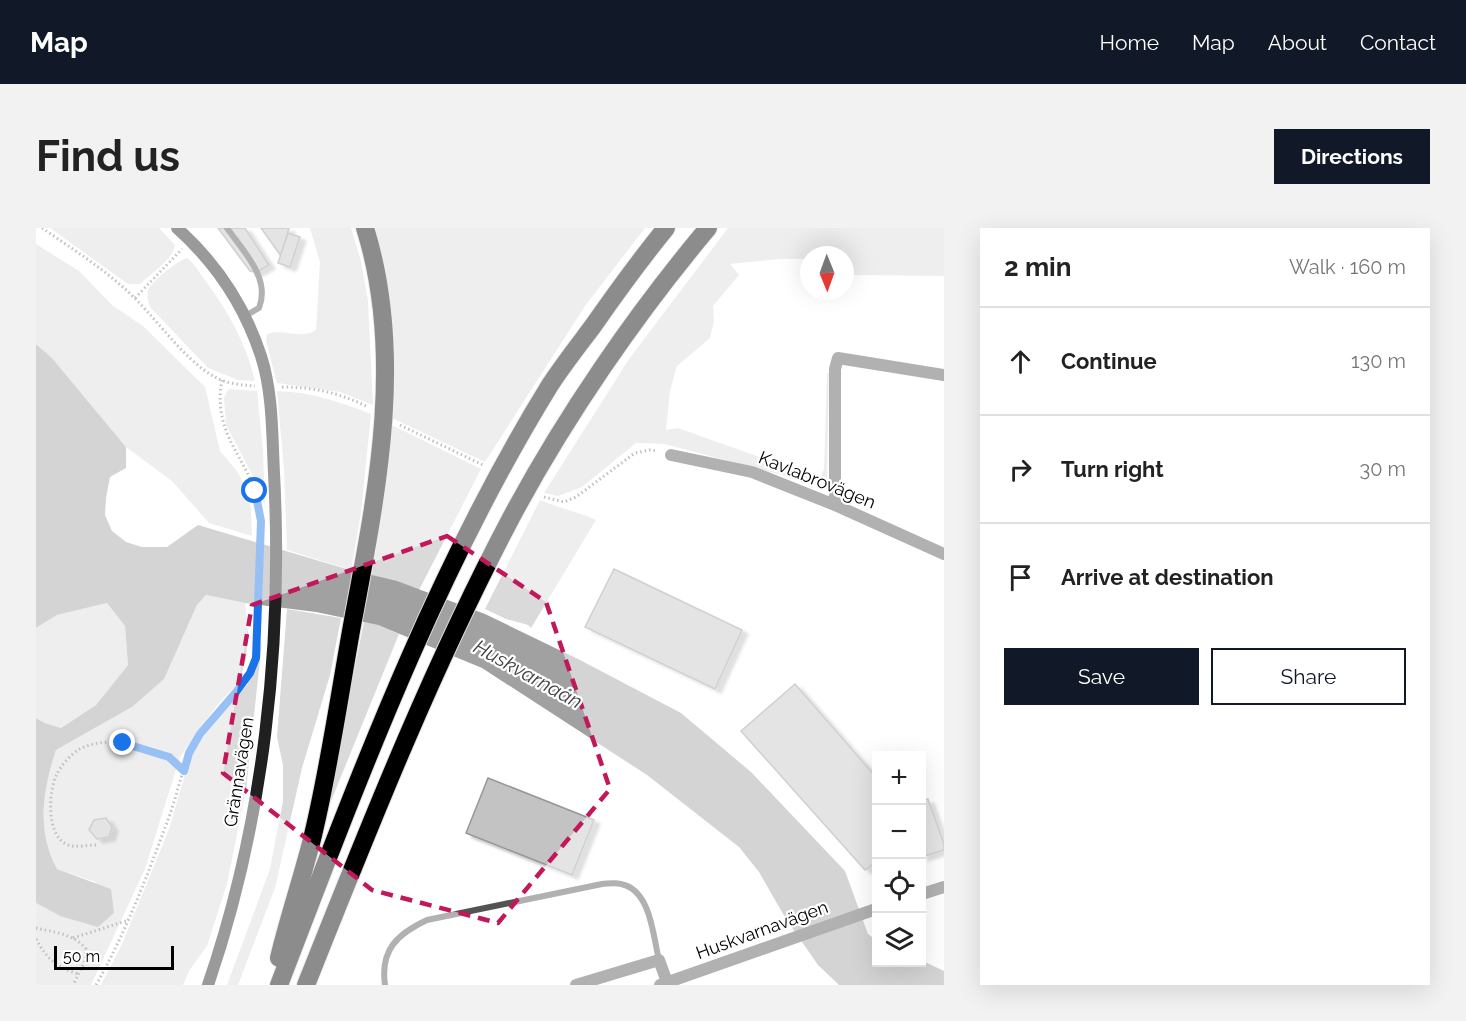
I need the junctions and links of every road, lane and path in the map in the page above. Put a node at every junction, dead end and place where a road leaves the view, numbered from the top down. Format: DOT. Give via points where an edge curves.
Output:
graph roads {
  1 [pos="42,228"];
  2 [pos="227,228"];
  3 [pos="365,228"];
  4 [pos="666,228"];
  5 [pos="708,228"];
  6 [pos="179,229"];
  7 [pos="191,241"];
  8 [pos="135,298"];
  9 [pos="245,316"];
  10 [pos="944,375"];
  11 [pos="222,380"];
  12 [pos="255,386"];
  13 [pos="278,386"];
  14 [pos="369,407"];
  15 [pos="396,423"];
  16 [pos="671,455"];
  17 [pos="483,465"];
  18 [pos="544,497"];
  19 [pos="836,505"];
  20 [pos="260,513"];
  21 [pos="261,538"];
  22 [pos="944,554"];
  23 [pos="184,771"];
  24 [pos="96,845"];
  25 [pos="944,887"];
  26 [pos="926,892"];
  27 [pos="872,910"];
  28 [pos="129,920"];
  29 [pos="36,928"];
  30 [pos="73,938"];
  31 [pos="36,939"];
  32 [pos="659,960"];
  33 [pos="78,974"];
  34 [pos="663,984"];
  35 [pos="73,985"];
  36 [pos="96,985"];
  37 [pos="208,985"];
  38 [pos="272,985"];
  39 [pos="279,985"];
  40 [pos="306,985"];
  41 [pos="385,985"];
  42 [pos="576,985"];
  1 -- 8 [label="path"];
  2 -- 9 [label="lane" via="258,273 263,288 259,308"];
  3 -- 38 [label="highway" via="379,291 384,345 385,407 379,474 313,835"];
  4 -- 39 [label="highway" via="551,384 483,504 410,654"];
  5 -- 40 [label="highway" via="674,268 578,404 512,516 439,668"];
  6 -- 7 [label="main road, Grännavägen"];
  7 -- 8 [label="path"];
  7 -- 9 [label="main road, Grännavägen" via="226,284"];
  8 -- 11 [label="path" via="178,346"];
  9 -- 37 [label="main road, Grännavägen" via="262,358 268,396 276,527 274,620 266,721 251,820"];
  10 -- 19 [label="street" via="838,358"];
  11 -- 12 [label="path"];
  11 -- 20 [label="path" via="222,421 255,491"];
  13 -- 14 [label="path" via="324,389"];
  15 -- 17 [label="path"];
  16 -- 18 [label="path" via="650,450 635,453 576,497 564,502"];
  16 -- 19 [label="street, Kavlabrovägen" via="752,472"];
  19 -- 22 [label="street, Kavlabrovägen"];
  21 -- 23 [label="path" via="256,658 250,673 200,734"];
  23 -- 24 [label="path" via="169,757 123,743 102,742 77,751 57,774 51,812 53,829 68,845"];
  23 -- 28 [label="path"];
  25 -- 26 [label="street"];
  27 -- 34 [label="street, Huskvarnavägen"];
  28 -- 30 [label="path"];
  28 -- 36 [label="path"];
  29 -- 30 [label="path"];
  30 -- 33 [label="path" via="86,949"];
  31 -- 33 [label="path" via="53,963"];
  32 -- 34 [label="street"];
  32 -- 41 [label="lane" via="645,903 635,891 621,884 602,884 427,920 409,929 386,954"];
  32 -- 42 [label="street"];
  33 -- 35 [label="path"];
}
